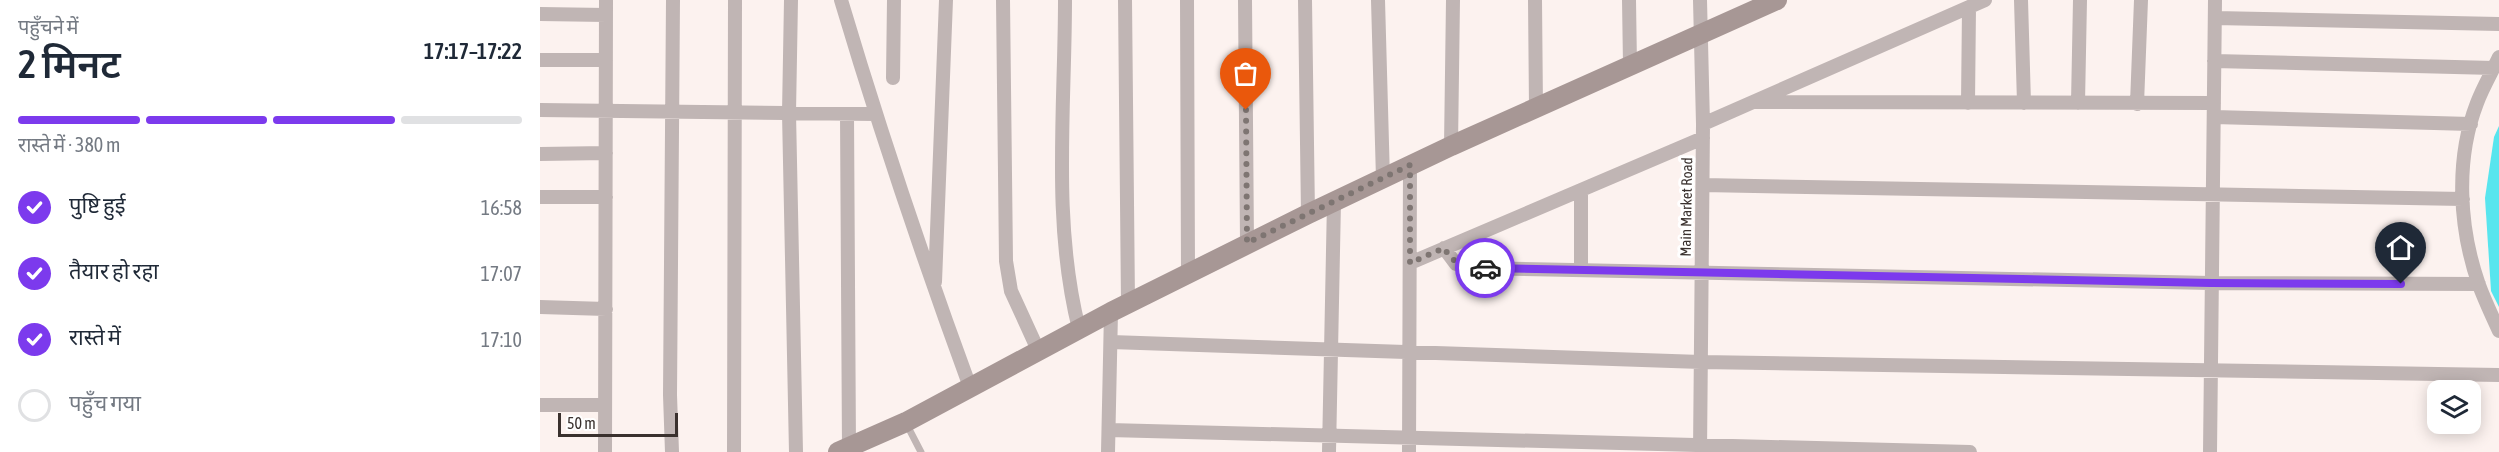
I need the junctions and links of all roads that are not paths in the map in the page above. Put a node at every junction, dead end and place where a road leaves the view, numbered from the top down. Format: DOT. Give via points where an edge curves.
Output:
graph roads {
  1 [pos="606,0"];
  2 [pos="673,0"];
  3 [pos="735,0"];
  4 [pos="791,0"];
  5 [pos="842,0"];
  6 [pos="894,0"];
  7 [pos="946,0"];
  8 [pos="1003,0"];
  9 [pos="1065,0"];
  10 [pos="1125,0"];
  11 [pos="1187,0"];
  12 [pos="1245,0"];
  13 [pos="1305,0"];
  14 [pos="1378,0"];
  15 [pos="1453,0"];
  16 [pos="1535,0"];
  17 [pos="1629,0"];
  18 [pos="1700,0"];
  19 [pos="1777,0"];
  20 [pos="1986,0"];
  21 [pos="2021,0"];
  22 [pos="2080,0"];
  23 [pos="2141,0"];
  24 [pos="2215,0"];
  25 [pos="1969,7"];
  26 [pos="540,14"];
  27 [pos="606,15"];
  28 [pos="2215,18"];
  29 [pos="2499,24"];
  30 [pos="1701,33"];
  31 [pos="540,60"];
  32 [pos="606,60"];
  33 [pos="2214,61"];
  34 [pos="2496,63"];
  35 [pos="1630,65"];
  36 [pos="893,78"];
  37 [pos="1754,102"];
  38 [pos="1968,103"];
  39 [pos="2024,103"];
  40 [pos="2078,103"];
  41 [pos="2137,104"];
  42 [pos="1536,108"];
  43 [pos="540,110"];
  44 [pos="2214,110"];
  45 [pos="606,111"];
  46 [pos="672,111"];
  47 [pos="735,112"];
  48 [pos="789,113"];
  49 [pos="875,114"];
  50 [pos="847,115"];
  51 [pos="1703,124"];
  52 [pos="2471,124"];
  53 [pos="1703,138"];
  54 [pos="1451,146"];
  55 [pos="606,153"];
  56 [pos="540,154"];
  57 [pos="1410,165"];
  58 [pos="1383,179"];
  59 [pos="1703,184"];
  60 [pos="1581,190"];
  61 [pos="2211,195"];
  62 [pos="540,197"];
  63 [pos="606,197"];
  64 [pos="2463,199"];
  65 [pos="1334,201"];
  66 [pos="1308,213"];
  67 [pos="1247,243"];
  68 [pos="1444,248"];
  69 [pos="1410,263"];
  70 [pos="1581,270"];
  71 [pos="1188,273"];
  72 [pos="1702,274"];
  73 [pos="2211,283"];
  74 [pos="2479,285"];
  75 [pos="935,293"];
  76 [pos="540,307"];
  77 [pos="1120,308"];
  78 [pos="606,309"];
  79 [pos="1079,329"];
  80 [pos="2499,332"];
  81 [pos="1111,342"];
  82 [pos="1038,350"];
  83 [pos="1331,350"];
  84 [pos="1411,352"];
  85 [pos="1701,362"];
  86 [pos="2211,370"];
  87 [pos="2499,375"];
  88 [pos="970,387"];
  89 [pos="540,405"];
  90 [pos="604,405"];
  91 [pos="906,422"];
  92 [pos="1109,430"];
  93 [pos="1329,436"];
  94 [pos="1409,445"];
  95 [pos="1700,449"];
  96 [pos="844,450"];
  97 [pos="605,452"];
  98 [pos="672,452"];
  99 [pos="734,452"];
  100 [pos="796,452"];
  101 [pos="921,452"];
  102 [pos="1108,452"];
  103 [pos="1329,452"];
  104 [pos="1970,452"];
  105 [pos="2210,452"];
  1 -- 27 [label="street"];
  2 -- 46 [label="street"];
  3 -- 47 [label="street"];
  4 -- 48 [label="street"];
  5 -- 49 [label="street"];
  6 -- 36 [label="street"];
  7 -- 75 [label="street"];
  8 -- 82 [label="street" via="1006,261 1011,291"];
  9 -- 79 [label="street" via="1062,206 1065,253"];
  10 -- 77 [label="street"];
  11 -- 71 [label="street"];
  12 -- 67 [label="street"];
  13 -- 66 [label="street"];
  14 -- 58 [label="street"];
  15 -- 54 [label="street"];
  16 -- 42 [label="street"];
  17 -- 35 [label="street"];
  18 -- 30 [label="street, Main Market Road"];
  19 -- 30 [label="street"];
  20 -- 25 [label="street"];
  21 -- 39 [label="street"];
  22 -- 40 [label="street"];
  23 -- 41 [label="street"];
  24 -- 28 [label="street"];
  25 -- 37 [label="street"];
  25 -- 38 [label="street"];
  26 -- 27 [label="street"];
  27 -- 32 [label="street"];
  28 -- 29 [label="street"];
  28 -- 33 [label="street"];
  30 -- 35 [label="street"];
  30 -- 51 [label="street, Main Market Road"];
  31 -- 32 [label="street"];
  32 -- 45 [label="street"];
  33 -- 34 [label="street"];
  33 -- 44 [label="street"];
  34 -- 52 [label="street"];
  35 -- 42 [label="street"];
  37 -- 38 [label="street"];
  37 -- 51 [label="street"];
  38 -- 39 [label="street"];
  39 -- 40 [label="street"];
  40 -- 41 [label="street"];
  41 -- 44 [label="street"];
  42 -- 54 [label="street"];
  43 -- 45 [label="street"];
  44 -- 52 [label="street"];
  44 -- 61 [label="street"];
  45 -- 46 [label="street"];
  45 -- 55 [label="street"];
  46 -- 47 [label="street"];
  46 -- 98 [label="street"];
  47 -- 48 [label="street"];
  47 -- 99 [label="street"];
  48 -- 50 [label="street"];
  48 -- 100 [label="street"];
  49 -- 50 [label="street"];
  49 -- 75 [label="street"];
  50 -- 96 [label="street"];
  51 -- 53 [label="street, Main Market Road"];
  52 -- 64 [label="street" via="2464,153"];
  53 -- 59 [label="street, Main Market Road"];
  53 -- 60 [label="street"];
  54 -- 57 [label="street"];
  55 -- 56 [label="street"];
  55 -- 63 [label="street"];
  57 -- 58 [label="street"];
  57 -- 69 [label="street"];
  58 -- 65 [label="street"];
  59 -- 61 [label="street"];
  59 -- 72 [label="street, Main Market Road"];
  60 -- 68 [label="street"];
  60 -- 70 [label="street"];
  61 -- 64 [label="street"];
  61 -- 73 [label="street"];
  62 -- 63 [label="street"];
  63 -- 78 [label="street"];
  64 -- 74 [label="street"];
  65 -- 66 [label="street"];
  65 -- 83 [label="street"];
  66 -- 67 [label="street"];
  67 -- 71 [label="street"];
  68 -- 69 [label="street"];
  68 -- 70 [label="street" via="1451,260 1462,266"];
  69 -- 84 [label="street"];
  70 -- 72 [label="street"];
  71 -- 77 [label="street"];
  72 -- 73 [label="street"];
  72 -- 85 [label="street, Main Market Road"];
  73 -- 74 [label="street"];
  73 -- 86 [label="street"];
  74 -- 80 [label="street"];
  75 -- 88 [label="street"];
  76 -- 78 [label="street"];
  77 -- 79 [label="street"];
  77 -- 81 [label="street"];
  78 -- 90 [label="street"];
  79 -- 82 [label="street"];
  81 -- 83 [label="street"];
  81 -- 92 [label="street"];
  82 -- 88 [label="street"];
  83 -- 84 [label="street"];
  83 -- 93 [label="street"];
  84 -- 85 [label="street"];
  84 -- 94 [label="street"];
  85 -- 86 [label="street"];
  85 -- 95 [label="street, Main Market Road"];
  86 -- 87 [label="street"];
  86 -- 105 [label="street"];
  88 -- 91 [label="street"];
  89 -- 90 [label="street"];
  90 -- 97 [label="street"];
  91 -- 96 [label="street"];
  91 -- 101 [label="lane"];
  92 -- 93 [label="street"];
  92 -- 102 [label="street"];
  93 -- 94 [label="street"];
  93 -- 103 [label="street"];
  94 -- 95 [label="street"];
  95 -- 104 [label="street"];
}
